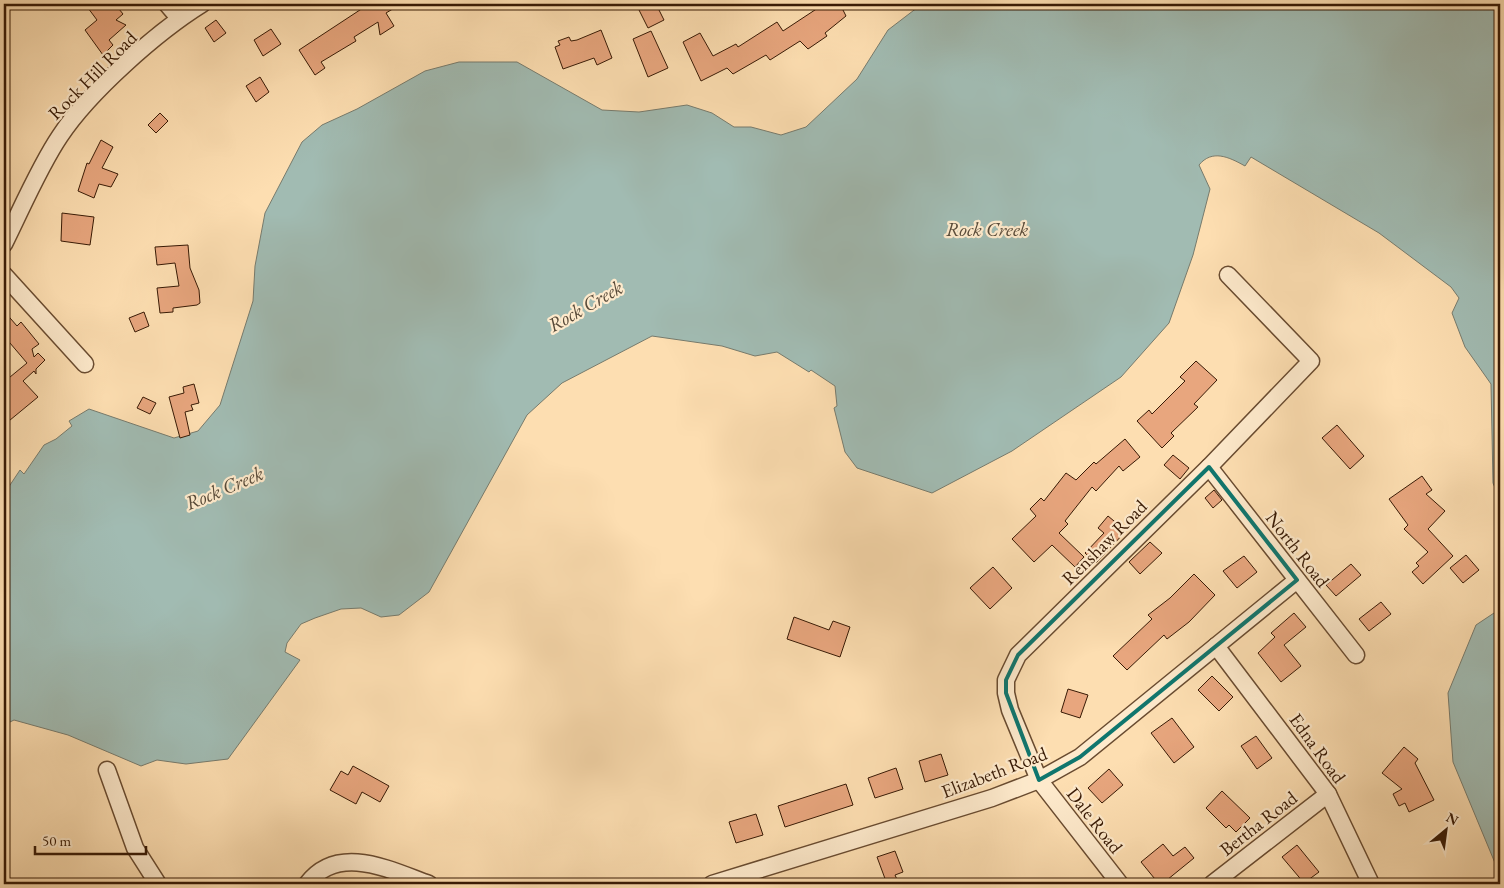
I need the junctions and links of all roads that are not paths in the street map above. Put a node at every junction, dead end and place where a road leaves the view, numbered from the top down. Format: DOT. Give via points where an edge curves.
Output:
graph roads {
  1 [pos="167,4"];
  2 [pos="202,4"];
  3 [pos="180,18"];
  4 [pos="4,244"];
  5 [pos="4,275"];
  6 [pos="1228,275"];
  7 [pos="84,364"];
  8 [pos="1209,467"];
  9 [pos="1297,580"];
  10 [pos="1216,646"];
  11 [pos="1356,655"];
  12 [pos="107,770"];
  13 [pos="1039,780"];
  14 [pos="1328,794"];
  15 [pos="158,884"];
  16 [pos="307,884"];
  17 [pos="428,884"];
  18 [pos="712,884"];
  19 [pos="1120,884"];
  20 [pos="1212,884"];
  21 [pos="1371,884"];
  1 -- 3 [label="street"];
  2 -- 3 [label="street, Rock Hill Road"];
  3 -- 4 [label="street, Rock Hill Road" via="73,117 58,138"];
  5 -- 7 [label="street"];
  6 -- 8 [label="street, Renshaw Road" via="1310,360"];
  8 -- 9 [label="street, North Road"];
  8 -- 13 [label="street, Renshaw Road" via="1018,655 1006,680 1006,693"];
  9 -- 10 [label="street, Elizabeth Road"];
  9 -- 11 [label="street, North Road"];
  10 -- 13 [label="street, Elizabeth Road" via="1080,757"];
  10 -- 14 [label="street, Edna Road"];
  12 -- 15 [label="street" via="135,848"];
  13 -- 18 [label="street, Elizabeth Road" via="992,798"];
  13 -- 19 [label="street, Dale Road"];
  14 -- 20 [label="street, Bertha Road"];
  14 -- 21 [label="street, Edna Road"];
  16 -- 17 [label="street" via="326,866 344,862 376,864"];
}
